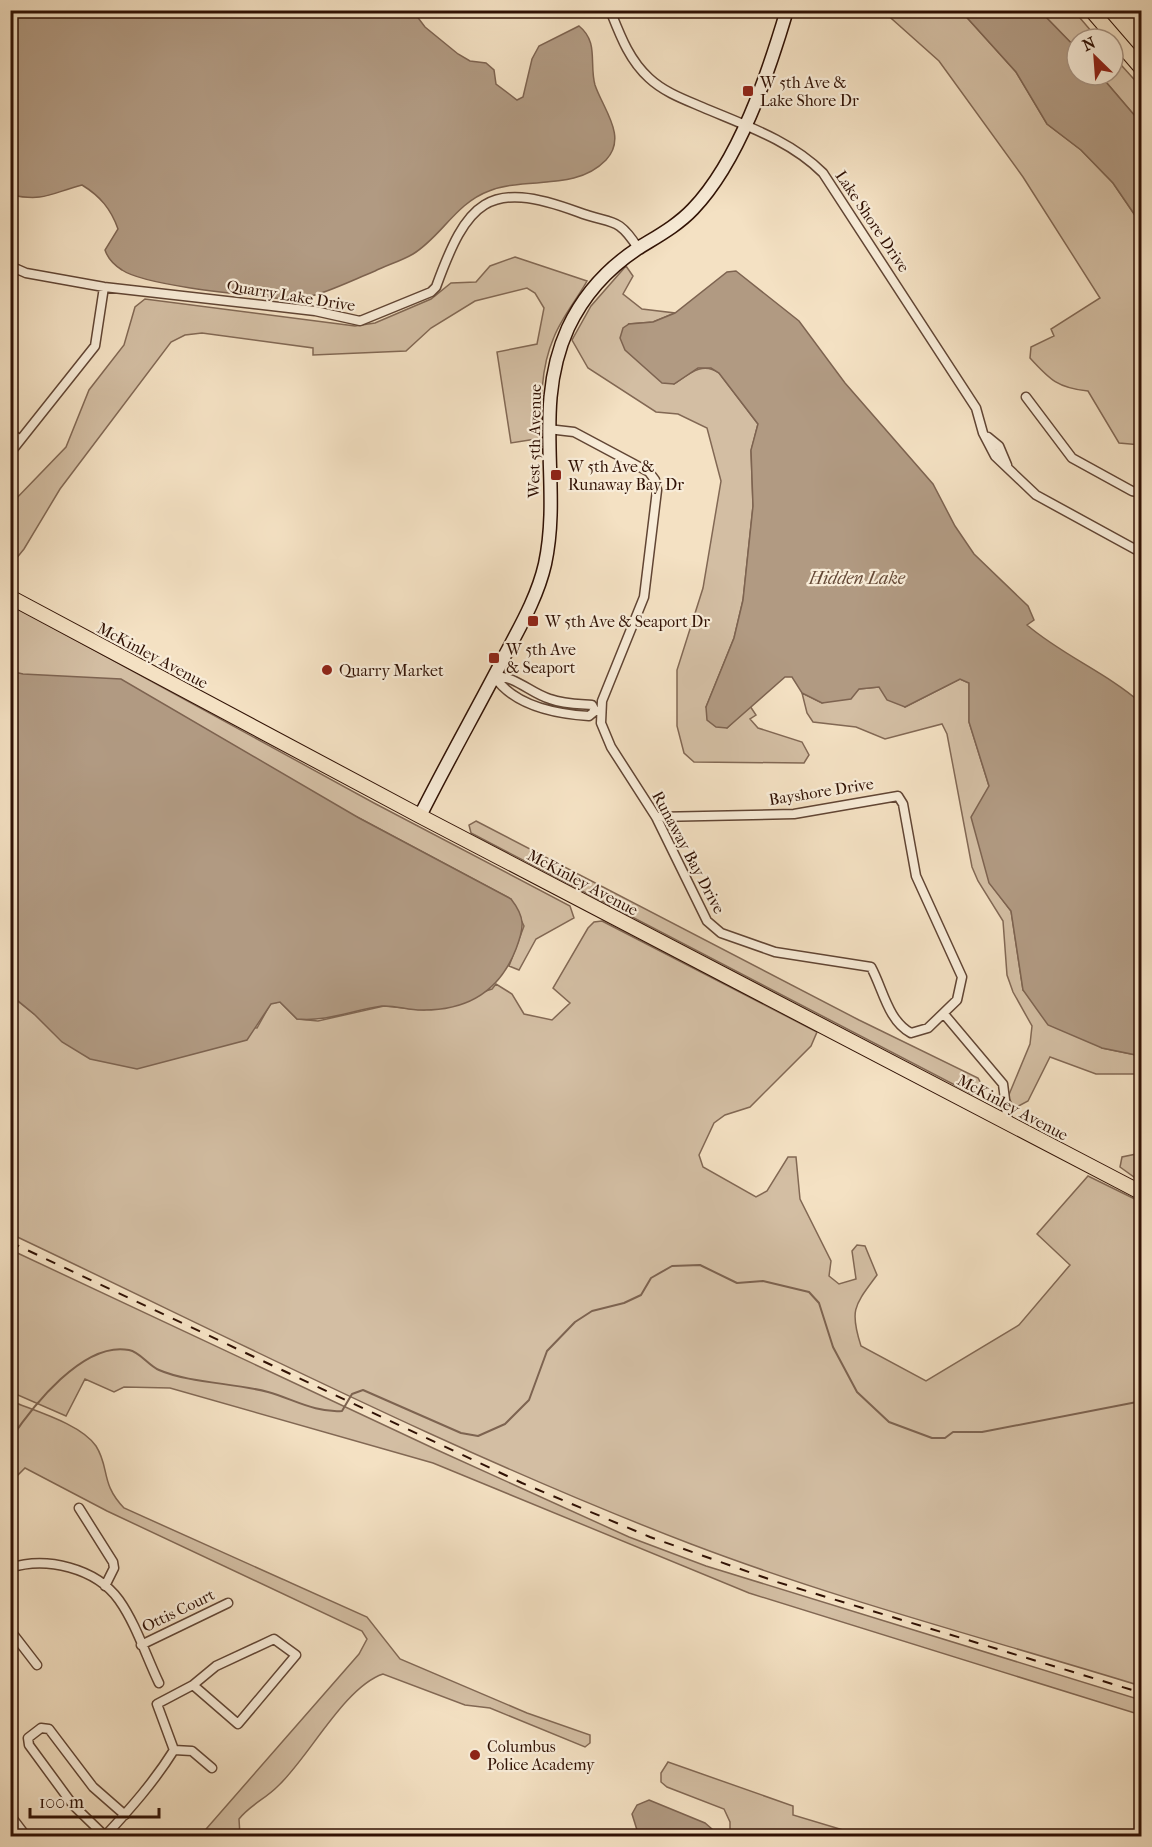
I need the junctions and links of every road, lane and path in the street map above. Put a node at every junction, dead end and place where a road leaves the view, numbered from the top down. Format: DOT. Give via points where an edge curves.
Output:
graph roads {
  1 [pos="544,10"];
  2 [pos="561,10"];
  3 [pos="610,10"];
  4 [pos="787,10"];
  5 [pos="1091,10"];
  6 [pos="1142,69"];
  7 [pos="744,125"];
  8 [pos="638,248"];
  9 [pos="10,266"];
  10 [pos="104,287"];
  11 [pos="1026,397"];
  12 [pos="548,429"];
  13 [pos="10,432"];
  14 [pos="20,440"];
  15 [pos="10,453"];
  16 [pos="1142,493"];
  17 [pos="1142,553"];
  18 [pos="10,597"];
  19 [pos="494,676"];
  20 [pos="598,711"];
  21 [pos="420,816"];
  22 [pos="656,817"];
  23 [pos="944,1014"];
  24 [pos="1008,1123"];
  25 [pos="1142,1193"];
  26 [pos="79,1508"];
  27 [pos="10,1568"];
  28 [pos="105,1586"];
  29 [pos="228,1603"];
  30 [pos="10,1629"];
  31 [pos="141,1645"];
  32 [pos="37,1665"];
  33 [pos="159,1683"];
  34 [pos="193,1684"];
  35 [pos="174,1750"];
  36 [pos="212,1767"];
  37 [pos="10,1815"];
  38 [pos="125,1815"];
  39 [pos="26,1836"];
  40 [pos="105,1836"];
  1 -- 2 [label="street"];
  3 -- 7 [label="street, Lake Shore Drive" via="625,46 648,77 673,95"];
  4 -- 7 [label="main road, West 5th Avenue"];
  5 -- 6 [label="main road"];
  7 -- 8 [label="main road, West 5th Avenue" via="727,161 693,209"];
  7 -- 17 [label="street, Lake Shore Drive" via="801,154 832,184 976,408 983,433 999,447 1008,466 1036,495"];
  8 -- 10 [label="street, Quarry Lake Drive" via="621,224 517,195 483,206 462,224 431,292 360,321 315,311"];
  8 -- 12 [label="main road, West 5th Avenue" via="608,272 569,325 553,371"];
  9 -- 10 [label="street, Quarry Lake Drive" via="26,273"];
  10 -- 14 [label="street" via="95,346"];
  11 -- 16 [label="street" via="1072,458"];
  12 -- 19 [label="main road, West 5th Avenue" via="549,528 545,564 524,620"];
  12 -- 20 [label="street" via="574,432 649,472 657,490 644,597"];
  13 -- 14 [label="street"];
  14 -- 15 [label="street"];
  18 -- 21 [label="main road, McKinley Avenue"];
  19 -- 20 [label="street" via="507,676 548,699 592,705"];
  19 -- 21 [label="main road, West 5th Avenue"];
  20 -- 22 [label="street, Runaway Bay Drive" via="602,730"];
  21 -- 24 [label="main road, McKinley Avenue"];
  22 -- 23 [label="street, Runaway Bay Drive" via="712,928 784,955 871,967 901,1028 911,1033 928,1028"];
  22 -- 23 [label="street, Bayshore Drive" via="794,814 898,796 903,804 916,876 962,977 957,1000"];
  23 -- 24 [label="street" via="1003,1084"];
  24 -- 25 [label="main road, McKinley Avenue"];
  26 -- 28 [label="street" via="113,1562"];
  27 -- 28 [label="street" via="31,1563 56,1564"];
  28 -- 31 [label="street" via="118,1599"];
  29 -- 31 [label="street, Ottis Court"];
  30 -- 32 [label="street"];
  31 -- 33 [label="street"];
  34 -- 34 [label="street" via="216,1666 274,1639 296,1655 238,1724"];
  34 -- 35 [label="street" via="157,1704"];
  35 -- 36 [label="street" via="192,1751"];
  35 -- 38 [label="street"];
  37 -- 39 [label="street"];
  38 -- 40 [label="street"];
  38 -- 40 [label="street" via="93,1787 49,1729 41,1728 28,1738 29,1745 73,1805"];
}
